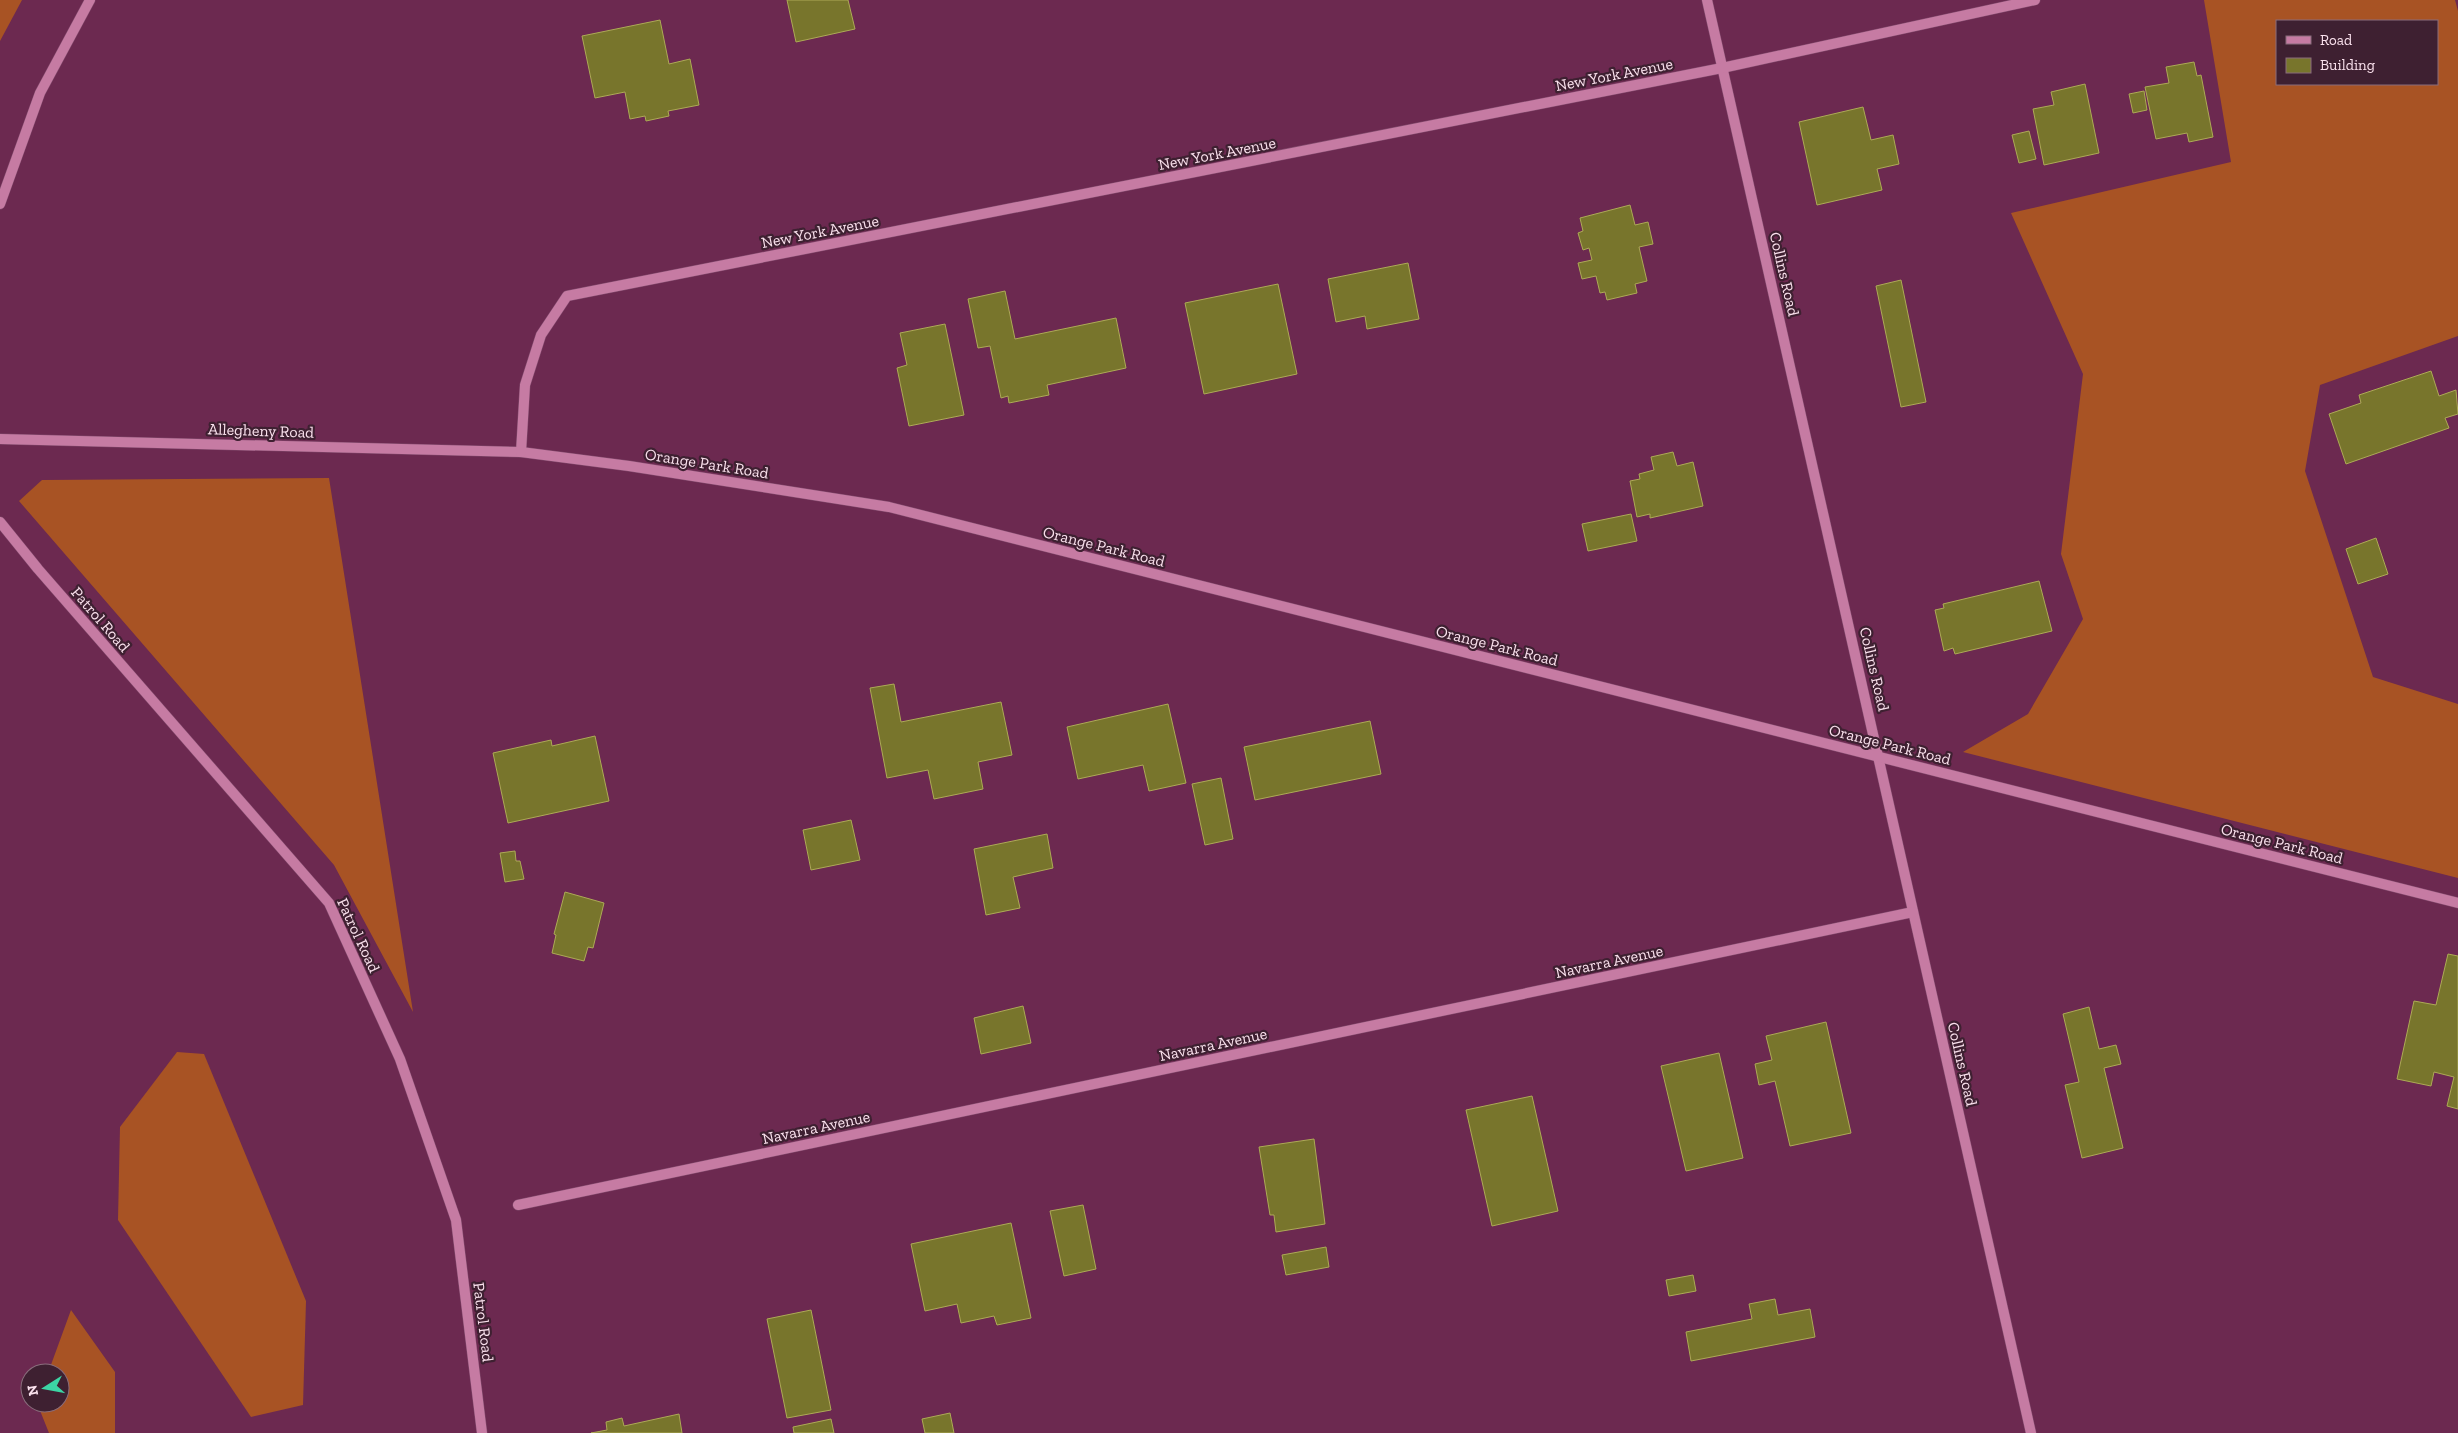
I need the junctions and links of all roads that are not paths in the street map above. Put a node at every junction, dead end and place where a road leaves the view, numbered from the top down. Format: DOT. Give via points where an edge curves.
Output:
graph roads {
  1 [pos="90,0"];
  2 [pos="1707,0"];
  3 [pos="2035,0"];
  4 [pos="1722,68"];
  5 [pos="0,204"];
  6 [pos="0,439"];
  7 [pos="521,452"];
  8 [pos="0,522"];
  9 [pos="1879,757"];
  10 [pos="2458,903"];
  11 [pos="1913,912"];
  12 [pos="518,1205"];
  13 [pos="482,1433"];
  14 [pos="2031,1433"];
  1 -- 5 [label="street" via="40,93"];
  2 -- 4 [label="street, Collins Road"];
  3 -- 4 [label="street, New York Avenue"];
  4 -- 7 [label="street, New York Avenue" via="566,296 541,335 525,385"];
  4 -- 9 [label="street, Collins Road"];
  6 -- 7 [label="street, Allegheny Road"];
  7 -- 9 [label="street, Orange Park Road" via="889,507"];
  8 -- 13 [label="street, Patrol Road" via="329,903 400,1059 456,1220"];
  9 -- 10 [label="street, Orange Park Road"];
  9 -- 11 [label="street, Collins Road"];
  11 -- 12 [label="street, Navarra Avenue"];
  11 -- 14 [label="street, Collins Road"];
}
